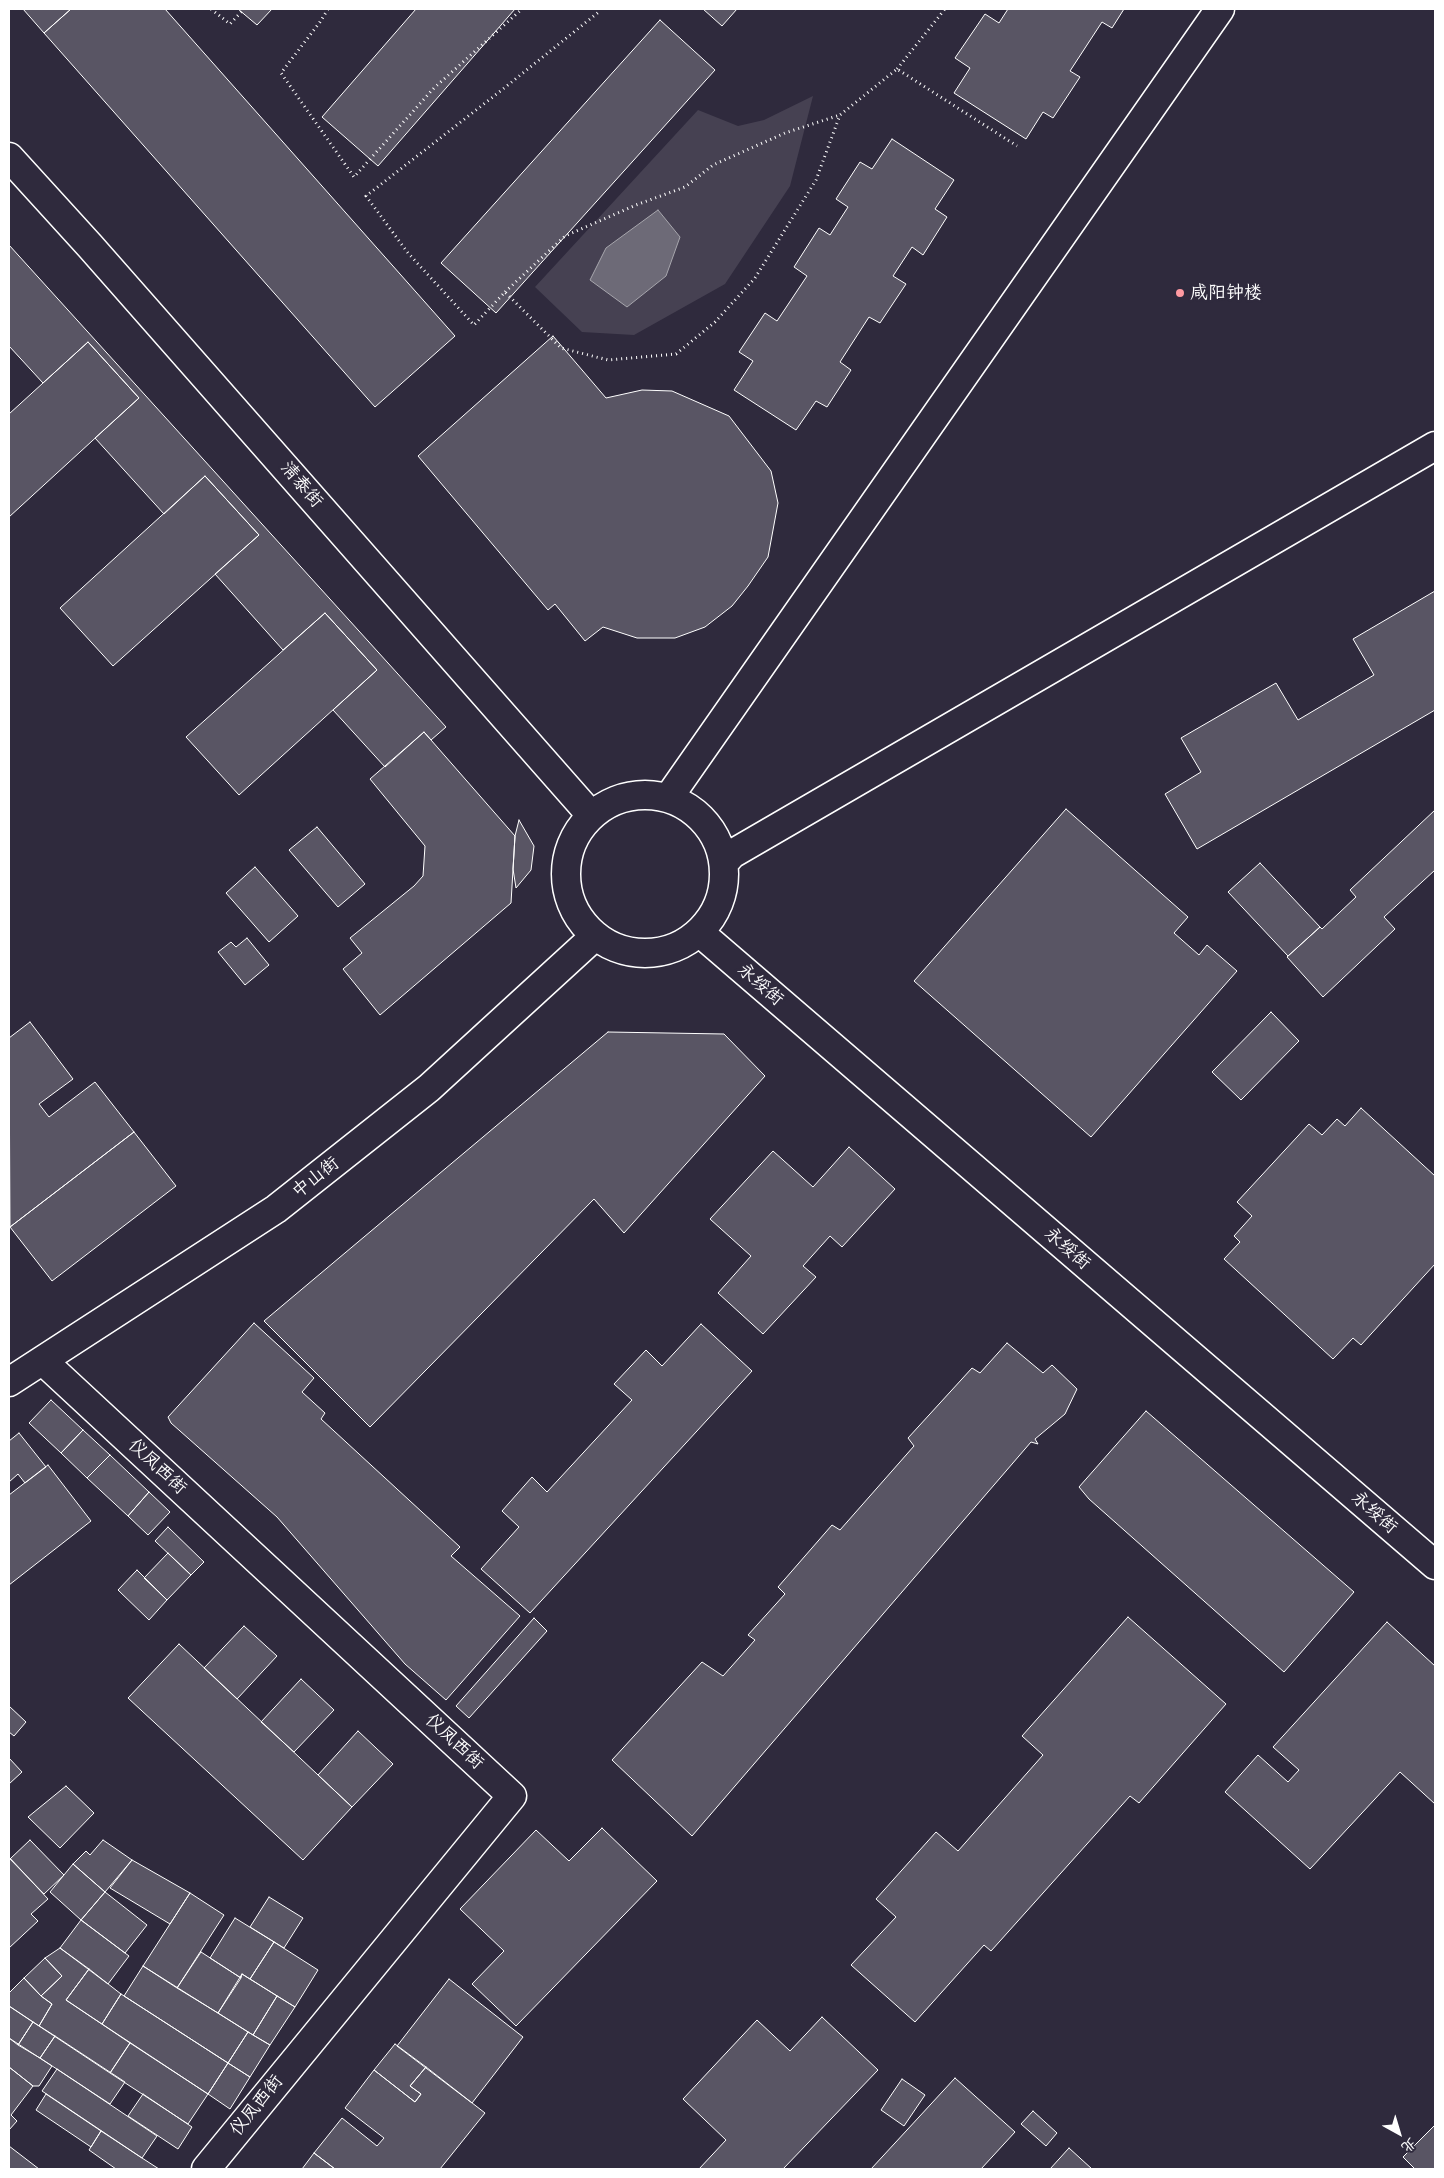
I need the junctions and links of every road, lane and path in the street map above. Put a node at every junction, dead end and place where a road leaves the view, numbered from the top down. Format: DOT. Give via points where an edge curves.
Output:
graph roads {
  1 [pos="210,9"];
  2 [pos="244,9"];
  3 [pos="328,9"];
  4 [pos="522,9"];
  5 [pos="600,9"];
  6 [pos="945,9"];
  7 [pos="1220,9"];
  8 [pos="897,69"];
  9 [pos="840,115"];
  10 [pos="1016,146"];
  11 [pos="9,158"];
  12 [pos="505,292"];
  13 [pos="1435,446"];
  14 [pos="669,797"];
  15 [pos="591,814"];
  16 [pos="724,863"];
  17 [pos="699,932"];
  18 [pos="594,937"];
  19 [pos="42,1361"];
  20 [pos="9,1382"];
  21 [pos="1435,1565"];
  22 [pos="206,2169"];
  1 -- 2 [label="path" via="230,24"];
  3 -- 4 [label="path" via="281,73 354,177 434,88"];
  5 -- 12 [label="path" via="366,196 408,253 474,325"];
  6 -- 8 [label="path"];
  7 -- 14 [label="street"];
  8 -- 9 [label="path"];
  8 -- 10 [label="path"];
  9 -- 12 [label="path" via="776,137 713,165 685,187 565,236"];
  9 -- 12 [label="path" via="816,180 755,278 715,322 676,354 608,360 562,348"];
  11 -- 15 [label="street, 清泰街"];
  13 -- 16 [label="street" via="732,854"];
  14 -- 15 [label="street" via="641,794 614,800"];
  14 -- 16 [label="street" via="699,814 716,836"];
  15 -- 18 [label="street" via="574,836 565,863 566,890 576,917"];
  16 -- 17 [label="street" via="724,884 716,910"];
  17 -- 18 [label="street" via="676,948 659,953 631,953"];
  17 -- 21 [label="street, 永绥街"];
  18 -- 19 [label="street, 中山街" via="430,1088 276,1209"];
  19 -- 20 [label="street, 中山街"];
  19 -- 22 [label="street, 仪凤西街" via="512,1796"];
}
